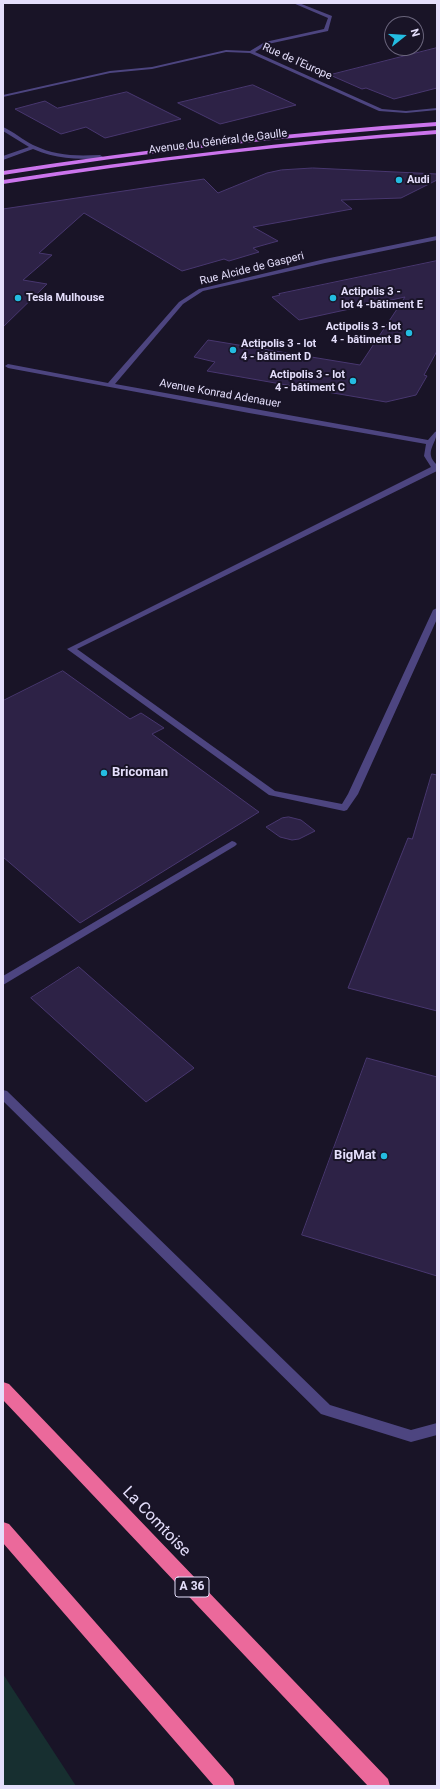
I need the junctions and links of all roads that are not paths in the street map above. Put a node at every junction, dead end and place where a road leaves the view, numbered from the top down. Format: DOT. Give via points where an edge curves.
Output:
graph roads {
  1 [pos="295,3"];
  2 [pos="251,52"];
  3 [pos="3,96"];
  4 [pos="437,109"];
  5 [pos="437,124"];
  6 [pos="3,129"];
  7 [pos="437,132"];
  8 [pos="34,148"];
  9 [pos="3,158"];
  10 [pos="100,158"];
  11 [pos="3,173"];
  12 [pos="3,182"];
  13 [pos="437,238"];
  14 [pos="8,366"];
  15 [pos="110,384"];
  16 [pos="437,433"];
  17 [pos="429,442"];
  18 [pos="436,469"];
  19 [pos="437,610"];
  20 [pos="232,844"];
  21 [pos="3,982"];
  22 [pos="3,1094"];
  23 [pos="3,1389"];
  24 [pos="437,1429"];
  25 [pos="3,1530"];
  26 [pos="226,1786"];
  27 [pos="381,1786"];
  1 -- 2 [label="street, Rue de l'Europe" via="330,17 326,30 267,43"];
  2 -- 3 [label="street" via="226,51 152,68 110,72"];
  2 -- 4 [label="street, Rue de l'Europe" via="381,110 406,112"];
  5 -- 10 [label="main road, Avenue du Général de Gaulle" via="267,138"];
  6 -- 8 [label="street"];
  7 -- 12 [label="main road, Avenue du Général de Gaulle" via="219,152 96,167"];
  8 -- 9 [label="street"];
  8 -- 10 [label="street" via="61,156"];
  10 -- 11 [label="main road, Avenue du Général de Gaulle"];
  13 -- 15 [label="street, Rue Alcide de Gasperi" via="201,290 181,303"];
  14 -- 15 [label="street, Avenue Konrad Adenauer"];
  15 -- 17 [label="street, Avenue Konrad Adenauer" via="241,410"];
  16 -- 17 [label="street"];
  17 -- 18 [label="street" via="426,450 428,459"];
  18 -- 19 [label="street" via="71,649 272,793 344,808 353,794"];
  20 -- 21 [label="street"];
  22 -- 24 [label="street" via="326,1410 411,1436"];
  23 -- 27 [label="highway, La Comtoise / A 36"];
  25 -- 26 [label="highway"];
}
